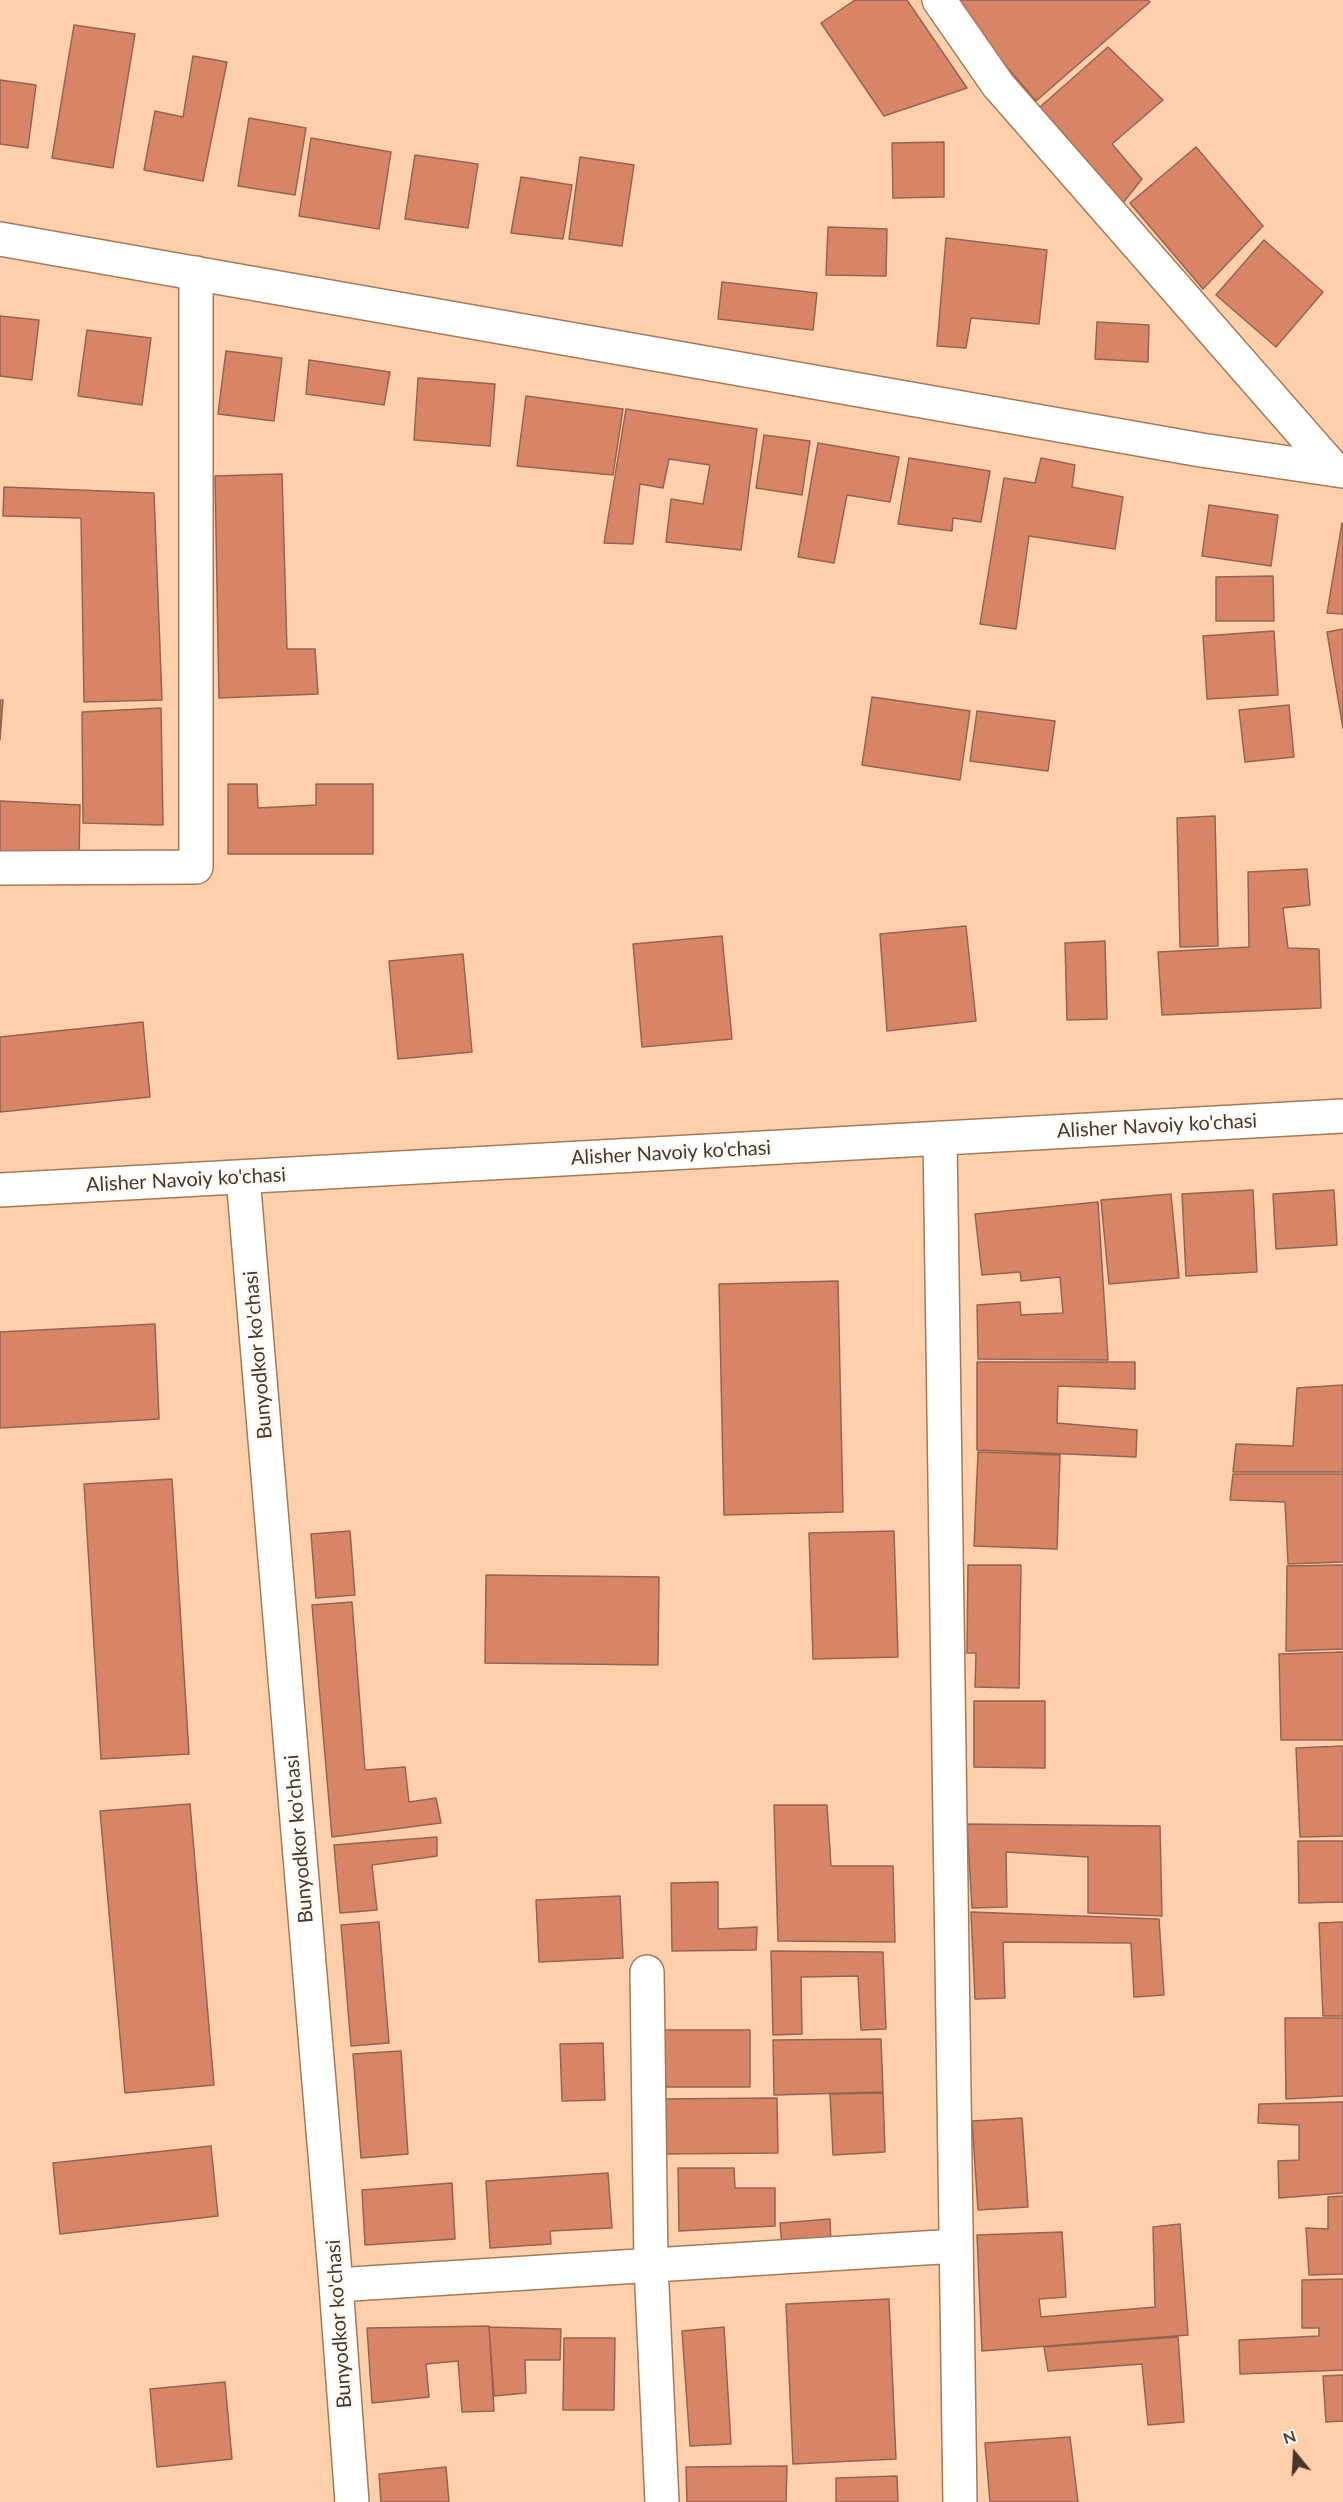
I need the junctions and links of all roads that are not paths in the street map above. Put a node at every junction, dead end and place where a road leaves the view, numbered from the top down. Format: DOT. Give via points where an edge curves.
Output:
graph roads {
  1 [pos="939,0"];
  2 [pos="0,239"];
  3 [pos="196,273"];
  4 [pos="1338,470"];
  5 [pos="0,868"];
  6 [pos="1343,1116"];
  7 [pos="940,1138"];
  8 [pos="243,1177"];
  9 [pos="0,1190"];
  10 [pos="647,1972"];
  11 [pos="956,2246"];
  12 [pos="651,2265"];
  13 [pos="336,2285"];
  14 [pos="352,2502"];
  15 [pos="662,2502"];
  16 [pos="960,2502"];
  1 -- 4 [label="street" via="998,85"];
  2 -- 3 [label="street"];
  3 -- 4 [label="street" via="1190,448"];
  3 -- 5 [label="street" via="196,867"];
  6 -- 7 [label="street, Alisher Navoiy ko'chasi"];
  7 -- 8 [label="street, Alisher Navoiy ko'chasi"];
  7 -- 11 [label="street"];
  8 -- 9 [label="street, Alisher Navoiy ko'chasi"];
  8 -- 13 [label="street, Bunyodkor ko'chasi"];
  10 -- 12 [label="street"];
  11 -- 12 [label="street"];
  11 -- 16 [label="street"];
  12 -- 13 [label="street"];
  12 -- 15 [label="street"];
  13 -- 14 [label="street, Bunyodkor ko'chasi"];
}
